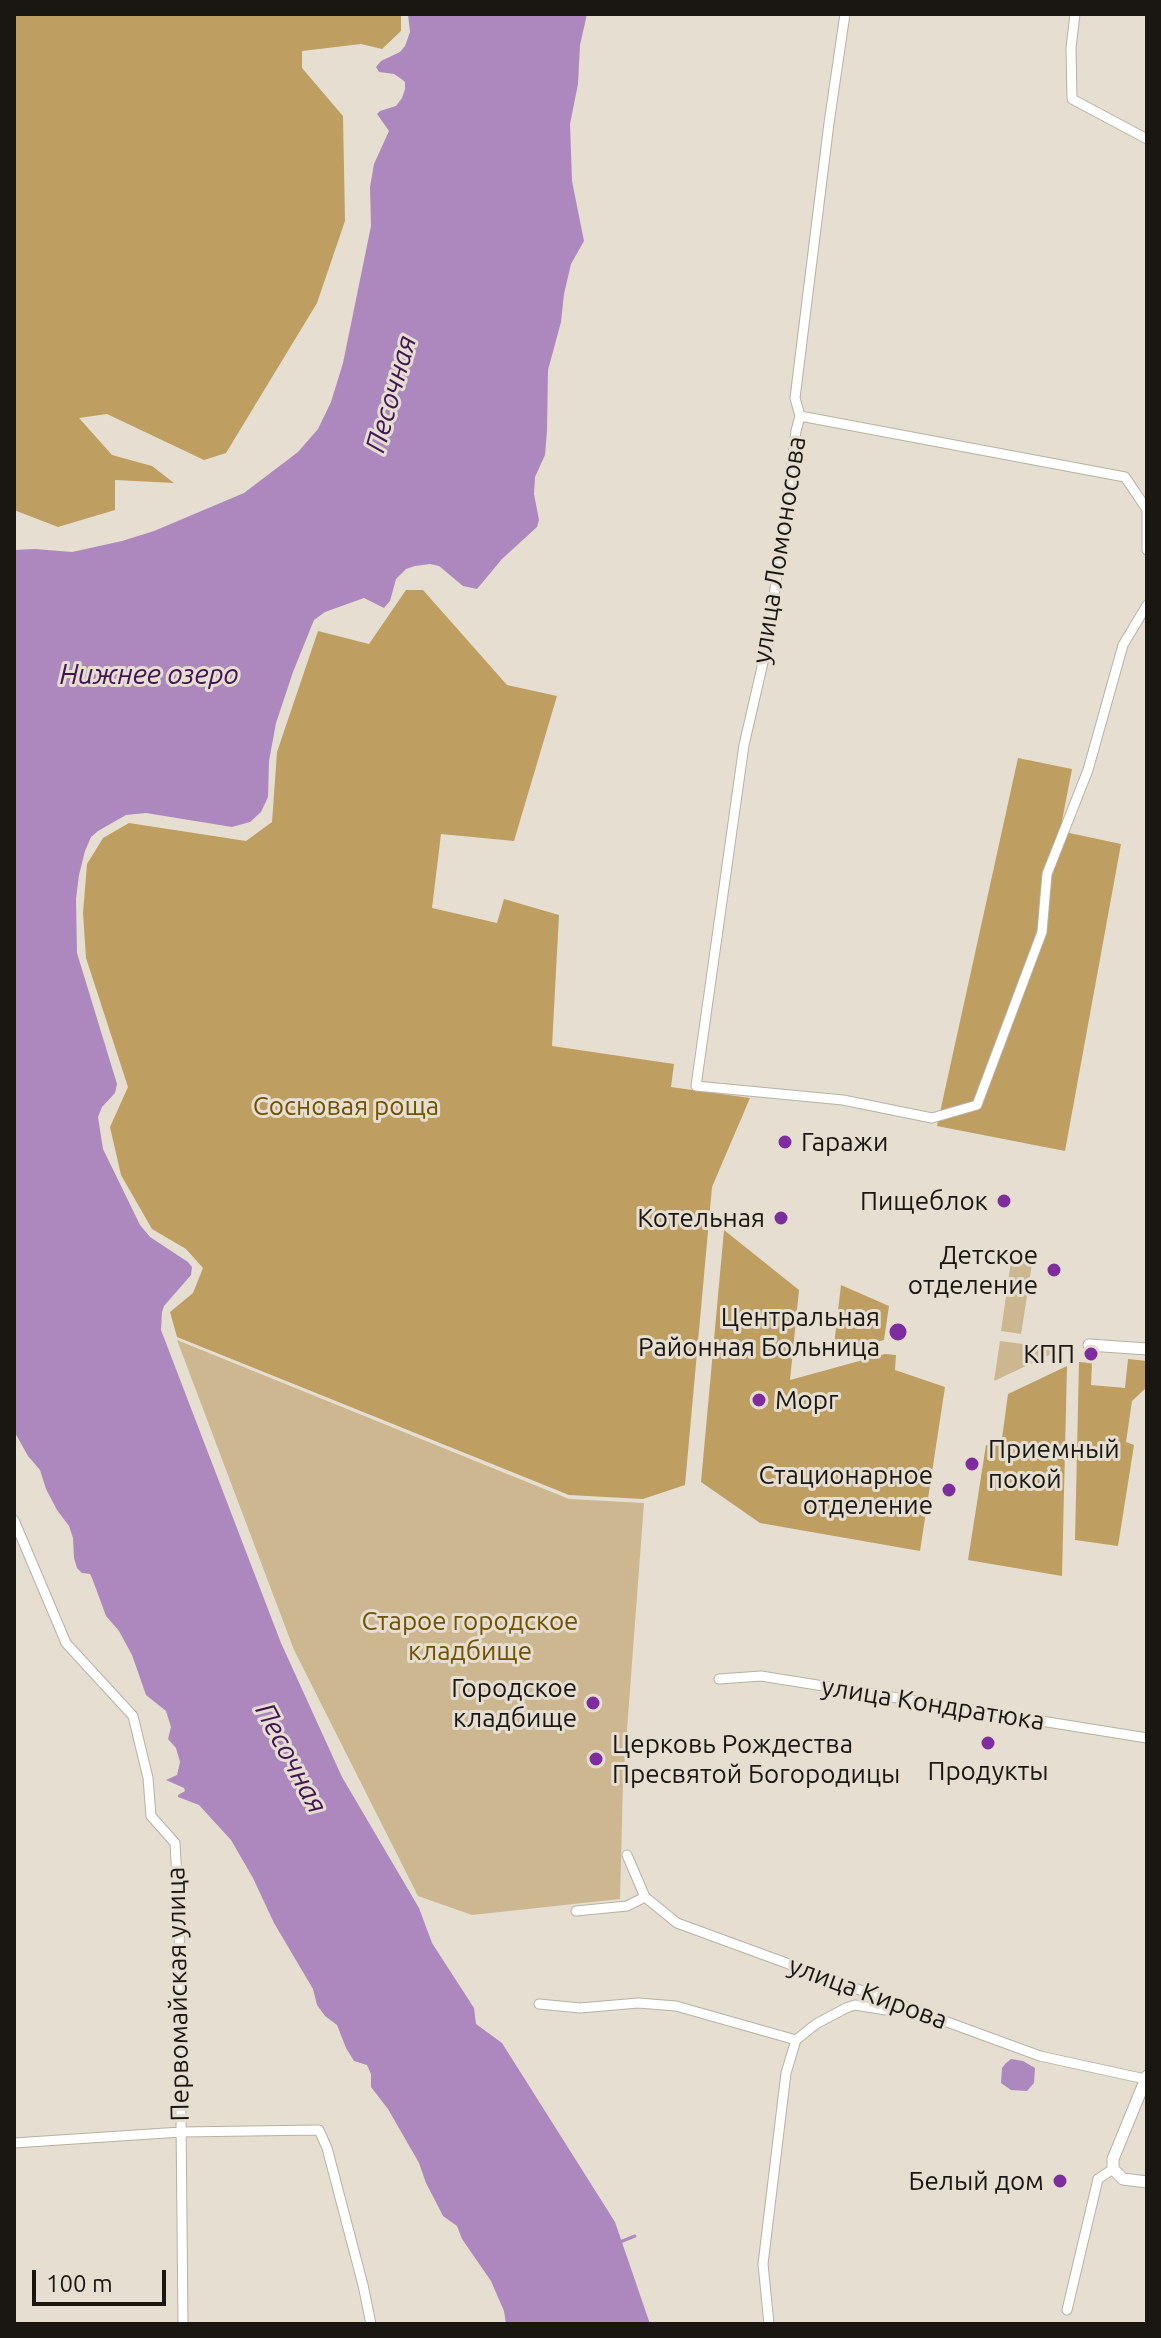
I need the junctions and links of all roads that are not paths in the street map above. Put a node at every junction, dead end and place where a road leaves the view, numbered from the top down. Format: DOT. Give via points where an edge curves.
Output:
graph roads {
  1 [pos="845,14"];
  2 [pos="1075,14"];
  3 [pos="1147,139"];
  4 [pos="800,416"];
  5 [pos="1147,507"];
  6 [pos="1147,550"];
  7 [pos="1147,605"];
  8 [pos="1089,1345"];
  9 [pos="1147,1349"];
  10 [pos="14,1520"];
  11 [pos="719,1679"];
  12 [pos="1147,1738"];
  13 [pos="627,1855"];
  14 [pos="645,1897"];
  15 [pos="576,1911"];
  16 [pos="539,2004"];
  17 [pos="915,2008"];
  18 [pos="796,2040"];
  19 [pos="1146,2078"];
  20 [pos="181,2132"];
  21 [pos="14,2143"];
  22 [pos="1113,2169"];
  23 [pos="1147,2182"];
  24 [pos="1067,2310"];
  25 [pos="183,2324"];
  26 [pos="371,2324"];
  27 [pos="769,2324"];
  1 -- 4 [label="street, улица Ломоносова" via="795,398"];
  2 -- 3 [label="street" via="1072,99"];
  4 -- 5 [label="street" via="1125,477"];
  4 -- 7 [label="street, улица Ломоносова" via="768,641 744,745 696,1086 843,1100 932,1118 977,1105 1042,932 1047,874 1088,770 1123,645"];
  5 -- 6 [label="street"];
  8 -- 9 [label="street"];
  10 -- 20 [label="street, Первомайская улица" via="66,1643 133,1716 151,1816 175,1843"];
  11 -- 12 [label="street, улица Кондратюка" via="761,1676"];
  13 -- 14 [label="street, улица Кирова"];
  14 -- 15 [label="street" via="627,1906"];
  14 -- 17 [label="street, улица Кирова" via="677,1923"];
  16 -- 18 [label="street" via="676,2006"];
  17 -- 18 [label="street" via="855,2005"];
  17 -- 19 [label="street, улица Кирова" via="1040,2056"];
  18 -- 27 [label="street" via="786,2073 763,2264"];
  19 -- 22 [label="street, улица Кирова"];
  20 -- 21 [label="street"];
  20 -- 25 [label="street, Первомайская улица"];
  20 -- 26 [label="street" via="319,2130"];
  22 -- 23 [label="street" via="1123,2179"];
  22 -- 24 [label="street" via="1098,2179"];
}
